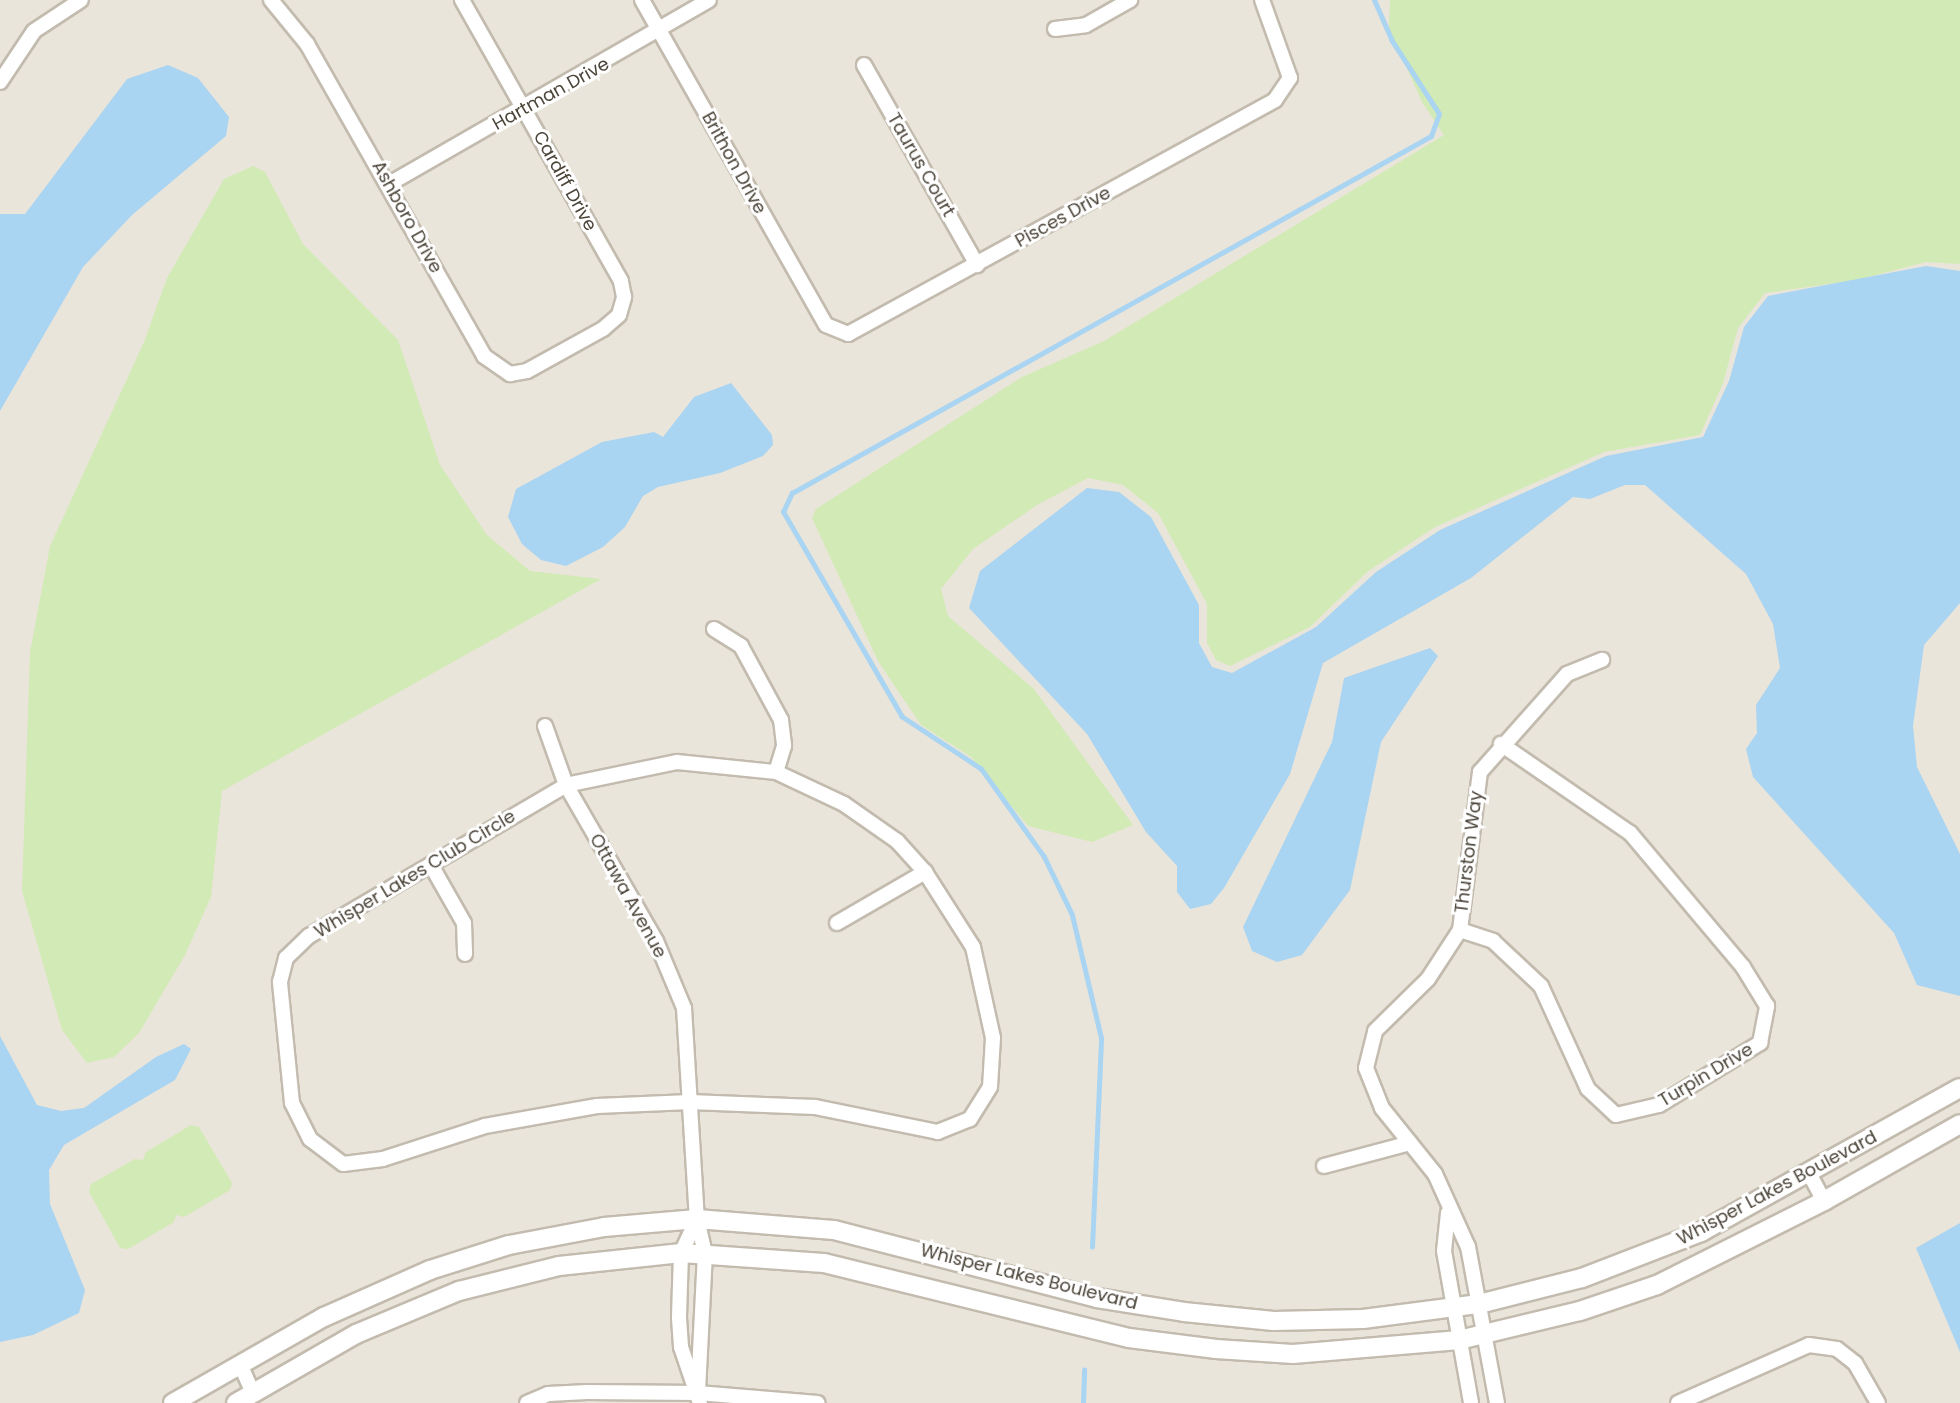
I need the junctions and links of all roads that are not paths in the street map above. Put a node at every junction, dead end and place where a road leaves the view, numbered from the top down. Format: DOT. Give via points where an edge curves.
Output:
graph roads {
  1 [pos="81,0"];
  2 [pos="271,0"];
  3 [pos="462,0"];
  4 [pos="642,0"];
  5 [pos="709,0"];
  6 [pos="1130,0"];
  7 [pos="1262,0"];
  8 [pos="1055,29"];
  9 [pos="660,32"];
  10 [pos="864,65"];
  11 [pos="0,82"];
  12 [pos="524,109"];
  13 [pos="389,184"];
  14 [pos="977,265"];
  15 [pos="826,325"];
  16 [pos="569,347"];
  17 [pos="714,629"];
  18 [pos="1602,660"];
  19 [pos="545,726"];
  20 [pos="1501,744"];
  21 [pos="776,772"];
  22 [pos="566,785"];
  23 [pos="431,865"];
  24 [pos="925,872"];
  25 [pos="837,923"];
  26 [pos="1460,930"];
  27 [pos="465,954"];
  28 [pos="1960,1088"];
  29 [pos="690,1102"];
  30 [pos="1960,1124"];
  31 [pos="1410,1143"];
  32 [pos="1324,1167"];
  33 [pos="1808,1173"];
  34 [pos="1824,1201"];
  35 [pos="1448,1213"];
  36 [pos="696,1219"];
  37 [pos="681,1253"];
  38 [pos="705,1253"];
  39 [pos="1479,1304"];
  40 [pos="1454,1307"];
  41 [pos="1485,1335"];
  42 [pos="1459,1340"];
  43 [pos="240,1364"];
  44 [pos="253,1393"];
  45 [pos="699,1398"];
  46 [pos="173,1403"];
  47 [pos="236,1403"];
  48 [pos="527,1403"];
  49 [pos="818,1403"];
  50 [pos="1471,1403"];
  51 [pos="1497,1403"];
  52 [pos="1678,1403"];
  53 [pos="1878,1403"];
  1 -- 11 [label="street" via="34,32"];
  2 -- 13 [label="street, Ashboro Drive" via="307,44"];
  3 -- 12 [label="street, Cardiff Drive"];
  4 -- 9 [label="street, Brithon Drive"];
  5 -- 9 [label="street, Hartman Drive"];
  6 -- 8 [label="street" via="1086,25"];
  7 -- 14 [label="street, Pisces Drive" via="1290,78 1275,100"];
  9 -- 12 [label="street, Hartman Drive"];
  9 -- 15 [label="street, Brithon Drive"];
  10 -- 14 [label="street, Taurus Court"];
  12 -- 13 [label="street, Hartman Drive"];
  12 -- 16 [label="street, Cardiff Drive" via="621,281 619,315"];
  13 -- 16 [label="street, Ashboro Drive" via="495,368 510,374 527,371"];
  14 -- 15 [label="street, Pisces Drive" via="873,325 848,334"];
  17 -- 21 [label="street" via="741,646 781,720 784,746"];
  18 -- 20 [label="street, Thurston Way" via="1567,674"];
  19 -- 22 [label="street, Ottawa Avenue"];
  20 -- 26 [label="street, Thurston Way" via="1480,772"];
  20 -- 26 [label="street, Turpin Drive" via="1630,833 1755,986 1767,1006 1760,1043 1659,1105 1616,1115 1588,1088 1541,986 1493,941"];
  21 -- 22 [label="street, Whisper Lakes Club Circle" via="677,762"];
  21 -- 24 [label="street, Whisper Lakes Club Circle" via="844,804 897,841"];
  22 -- 23 [label="street, Whisper Lakes Club Circle"];
  22 -- 29 [label="street, Ottawa Avenue" via="656,941 684,1009"];
  23 -- 27 [label="street" via="464,923"];
  23 -- 29 [label="street, Whisper Lakes Club Circle" via="309,936 286,958 280,982 292,1103 310,1139 343,1164 383,1159 497,1124 597,1106"];
  24 -- 25 [label="street"];
  24 -- 29 [label="street, Whisper Lakes Club Circle" via="973,947 993,1038 990,1087 970,1119 938,1132 815,1107"];
  26 -- 31 [label="street, Thurston Way" via="1428,979 1375,1031 1366,1068 1382,1108"];
  28 -- 33 [label="street, Whisper Lakes Boulevard"];
  29 -- 36 [label="street, Ottawa Avenue"];
  30 -- 34 [label="street, Whisper Lakes Boulevard"];
  31 -- 32 [label="street"];
  31 -- 35 [label="street, Thurston Way" via="1435,1174"];
  33 -- 34 [label="street"];
  33 -- 39 [label="street, Whisper Lakes Boulevard" via="1701,1232 1633,1260"];
  34 -- 41 [label="street, Whisper Lakes Boulevard" via="1657,1285"];
  35 -- 39 [label="street, Thurston Way" via="1468,1247"];
  35 -- 40 [label="street, Thurston Way" via="1444,1251"];
  36 -- 37 [label="street, Ottawa Avenue"];
  36 -- 38 [label="street, Ottawa Avenue"];
  36 -- 40 [label="street, Whisper Lakes Boulevard" via="834,1230 1097,1298 1184,1312 1274,1321 1363,1319"];
  36 -- 43 [label="street, Whisper Lakes Boulevard" via="604,1227 509,1245 430,1270 324,1317"];
  37 -- 38 [label="street, Whisper Lakes Boulevard"];
  37 -- 44 [label="street, Whisper Lakes Boulevard" via="559,1266 459,1291 356,1334"];
  37 -- 45 [label="street, Ottawa Avenue" via="681,1347"];
  38 -- 42 [label="street, Whisper Lakes Boulevard" via="824,1263 1129,1338 1216,1349 1293,1354"];
  38 -- 45 [label="street, Ottawa Avenue"];
  39 -- 40 [label="street, Whisper Lakes Boulevard"];
  39 -- 41 [label="street, Thurston Way"];
  40 -- 42 [label="street, Thurston Way"];
  41 -- 42 [label="street, Whisper Lakes Boulevard"];
  41 -- 51 [label="street, Thurston Way"];
  42 -- 50 [label="street, Thurston Way"];
  43 -- 44 [label="street"];
  43 -- 46 [label="street, Whisper Lakes Boulevard"];
  44 -- 47 [label="street, Whisper Lakes Boulevard"];
  45 -- 48 [label="street" via="548,1394"];
  45 -- 49 [label="street"];
  52 -- 53 [label="street" via="1809,1345 1837,1349 1855,1363"];
}
